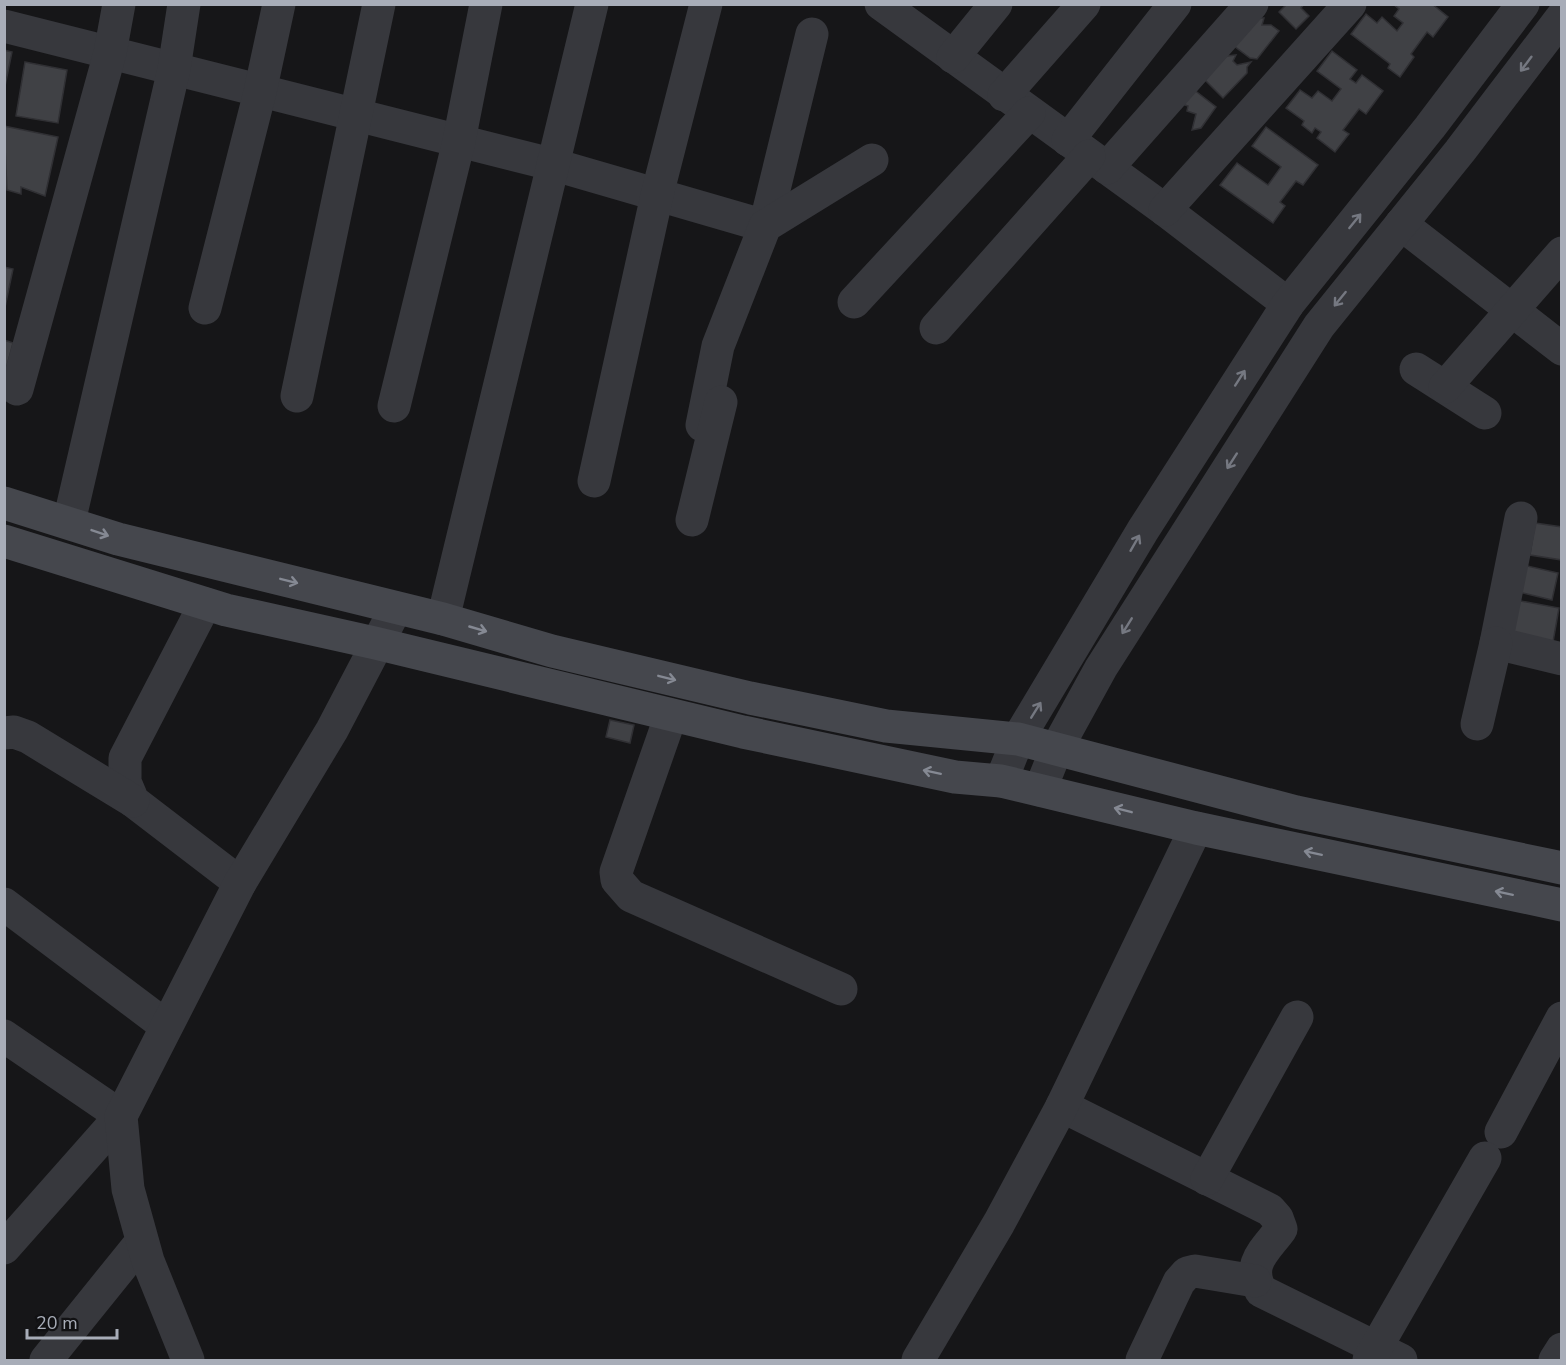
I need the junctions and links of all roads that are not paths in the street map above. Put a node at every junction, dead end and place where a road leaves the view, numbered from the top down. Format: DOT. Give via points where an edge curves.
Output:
graph roads {
  1 [pos="119,4"];
  2 [pos="184,4"];
  3 [pos="279,4"];
  4 [pos="285,4"];
  5 [pos="379,4"];
  6 [pos="486,4"];
  7 [pos="592,4"];
  8 [pos="706,4"];
  9 [pos="996,4"];
  10 [pos="1084,4"];
  11 [pos="1175,4"];
  12 [pos="1252,4"];
  13 [pos="1350,4"];
  14 [pos="1523,4"];
  15 [pos="899,10"];
  16 [pos="1562,17"];
  17 [pos="4,26"];
  18 [pos="812,34"];
  19 [pos="110,53"];
  20 [pos="953,57"];
  21 [pos="174,69"];
  22 [pos="264,93"];
  23 [pos="1017,104"];
  24 [pos="354,114"];
  25 [pos="459,141"];
  26 [pos="1088,155"];
  27 [pos="872,160"];
  28 [pos="555,165"];
  29 [pos="657,195"];
  30 [pos="1165,210"];
  31 [pos="1401,224"];
  32 [pos="765,226"];
  33 [pos="1562,253"];
  34 [pos="854,302"];
  35 [pos="1288,304"];
  36 [pos="205,308"];
  37 [pos="1512,310"];
  38 [pos="936,328"];
  39 [pos="1562,349"];
  40 [pos="1416,369"];
  41 [pos="1445,387"];
  42 [pos="17,389"];
  43 [pos="297,396"];
  44 [pos="394,406"];
  45 [pos="1485,413"];
  46 [pos="702,424"];
  47 [pos="594,481"];
  48 [pos="4,503"];
  49 [pos="1521,518"];
  50 [pos="692,520"];
  51 [pos="69,522"];
  52 [pos="4,542"];
  53 [pos="205,604"];
  54 [pos="396,608"];
  55 [pos="443,620"];
  56 [pos="375,643"];
  57 [pos="1496,643"];
  58 [pos="1562,660"];
  59 [pos="670,715"];
  60 [pos="1477,724"];
  61 [pos="4,733"];
  62 [pos="1018,739"];
  63 [pos="1057,748"];
  64 [pos="1001,781"];
  65 [pos="1040,790"];
  66 [pos="133,801"];
  67 [pos="1196,828"];
  68 [pos="1562,868"];
  69 [pos="240,883"];
  70 [pos="4,904"];
  71 [pos="1562,905"];
  72 [pos="841,989"];
  73 [pos="1297,1017"];
  74 [pos="1562,1018"];
  75 [pos="166,1026"];
  76 [pos="4,1036"];
  77 [pos="1062,1106"];
  78 [pos="121,1116"];
  79 [pos="1207,1179"];
  80 [pos="142,1241"];
  81 [pos="4,1248"];
  82 [pos="1255,1281"];
  83 [pos="1562,1349"];
  84 [pos="1383,1356"];
  85 [pos="46,1360"];
  86 [pos="188,1360"];
  87 [pos="918,1360"];
  88 [pos="1142,1360"];
  89 [pos="1555,1360"];
  1 -- 19 [label="street"];
  2 -- 21 [label="street"];
  3 -- 22 [label="street"];
  4 -- 22 [label="street"];
  5 -- 24 [label="street"];
  6 -- 25 [label="street"];
  7 -- 28 [label="street"];
  8 -- 29 [label="street"];
  9 -- 20 [label="street"];
  10 -- 23 [label="street"];
  11 -- 26 [label="street"];
  12 -- 26 [label="street"];
  13 -- 30 [label="street"];
  35 -- 14 [label="street, one-way" via="1430,128"];
  15 -- 20 [label="street"];
  16 -- 31 [label="street, one-way"];
  17 -- 19 [label="street"];
  18 -- 32 [label="street"];
  19 -- 21 [label="street"];
  19 -- 42 [label="street"];
  20 -- 23 [label="street"];
  21 -- 22 [label="street"];
  21 -- 51 [label="street"];
  22 -- 24 [label="street"];
  22 -- 36 [label="street"];
  23 -- 26 [label="street"];
  23 -- 34 [label="street"];
  24 -- 25 [label="street"];
  24 -- 43 [label="street"];
  25 -- 28 [label="street"];
  25 -- 44 [label="street"];
  26 -- 30 [label="street"];
  26 -- 38 [label="street"];
  27 -- 32 [label="street"];
  28 -- 29 [label="street"];
  28 -- 55 [label="street"];
  29 -- 32 [label="street"];
  29 -- 47 [label="street"];
  30 -- 35 [label="street"];
  31 -- 37 [label="street"];
  31 -- 63 [label="street, one-way" via="1319,326 1101,668"];
  32 -- 46 [label="street" via="718,346"];
  32 -- 50 [label="street"];
  33 -- 37 [label="street"];
  62 -- 35 [label="street, one-way" via="1143,530"];
  37 -- 39 [label="street"];
  37 -- 41 [label="street"];
  40 -- 41 [label="street"];
  41 -- 45 [label="street"];
  48 -- 51 [label="main road"];
  49 -- 57 [label="street"];
  51 -- 54 [label="main road, one-way" via="118,539"];
  52 -- 53 [label="main road"];
  53 -- 56 [label="main road"];
  53 -- 66 [label="street" via="125,758 124,782"];
  54 -- 55 [label="main road"];
  54 -- 56 [label="street"];
  55 -- 62 [label="main road, one-way" via="552,651 830,715 886,726"];
  56 -- 59 [label="main road"];
  56 -- 69 [label="street" via="332,730"];
  57 -- 58 [label="street"];
  57 -- 60 [label="street"];
  64 -- 59 [label="main road, one-way" via="955,777"];
  59 -- 72 [label="street" via="616,872 617,880 631,896"];
  61 -- 66 [label="street" via="28,737"];
  62 -- 63 [label="main road"];
  62 -- 64 [label="street"];
  63 -- 65 [label="street"];
  63 -- 68 [label="main road" via="1296,812"];
  64 -- 65 [label="main road"];
  67 -- 65 [label="main road, one-way"];
  66 -- 69 [label="street"];
  71 -- 67 [label="main road, one-way"];
  67 -- 77 [label="street"];
  69 -- 75 [label="street"];
  70 -- 75 [label="street"];
  73 -- 79 [label="street"];
  74 -- 84 [label="street"];
  75 -- 78 [label="street"];
  76 -- 78 [label="street"];
  77 -- 79 [label="street"];
  77 -- 87 [label="street"];
  78 -- 80 [label="street" via="128,1189"];
  78 -- 81 [label="street"];
  79 -- 82 [label="street" via="1270,1210 1277,1218 1281,1229 1254,1265"];
  80 -- 85 [label="street"];
  80 -- 86 [label="street"];
  82 -- 84 [label="street" via="1261,1291"];
  82 -- 88 [label="street" via="1195,1271 1186,1273"];
  83 -- 89 [label="street"];
}
